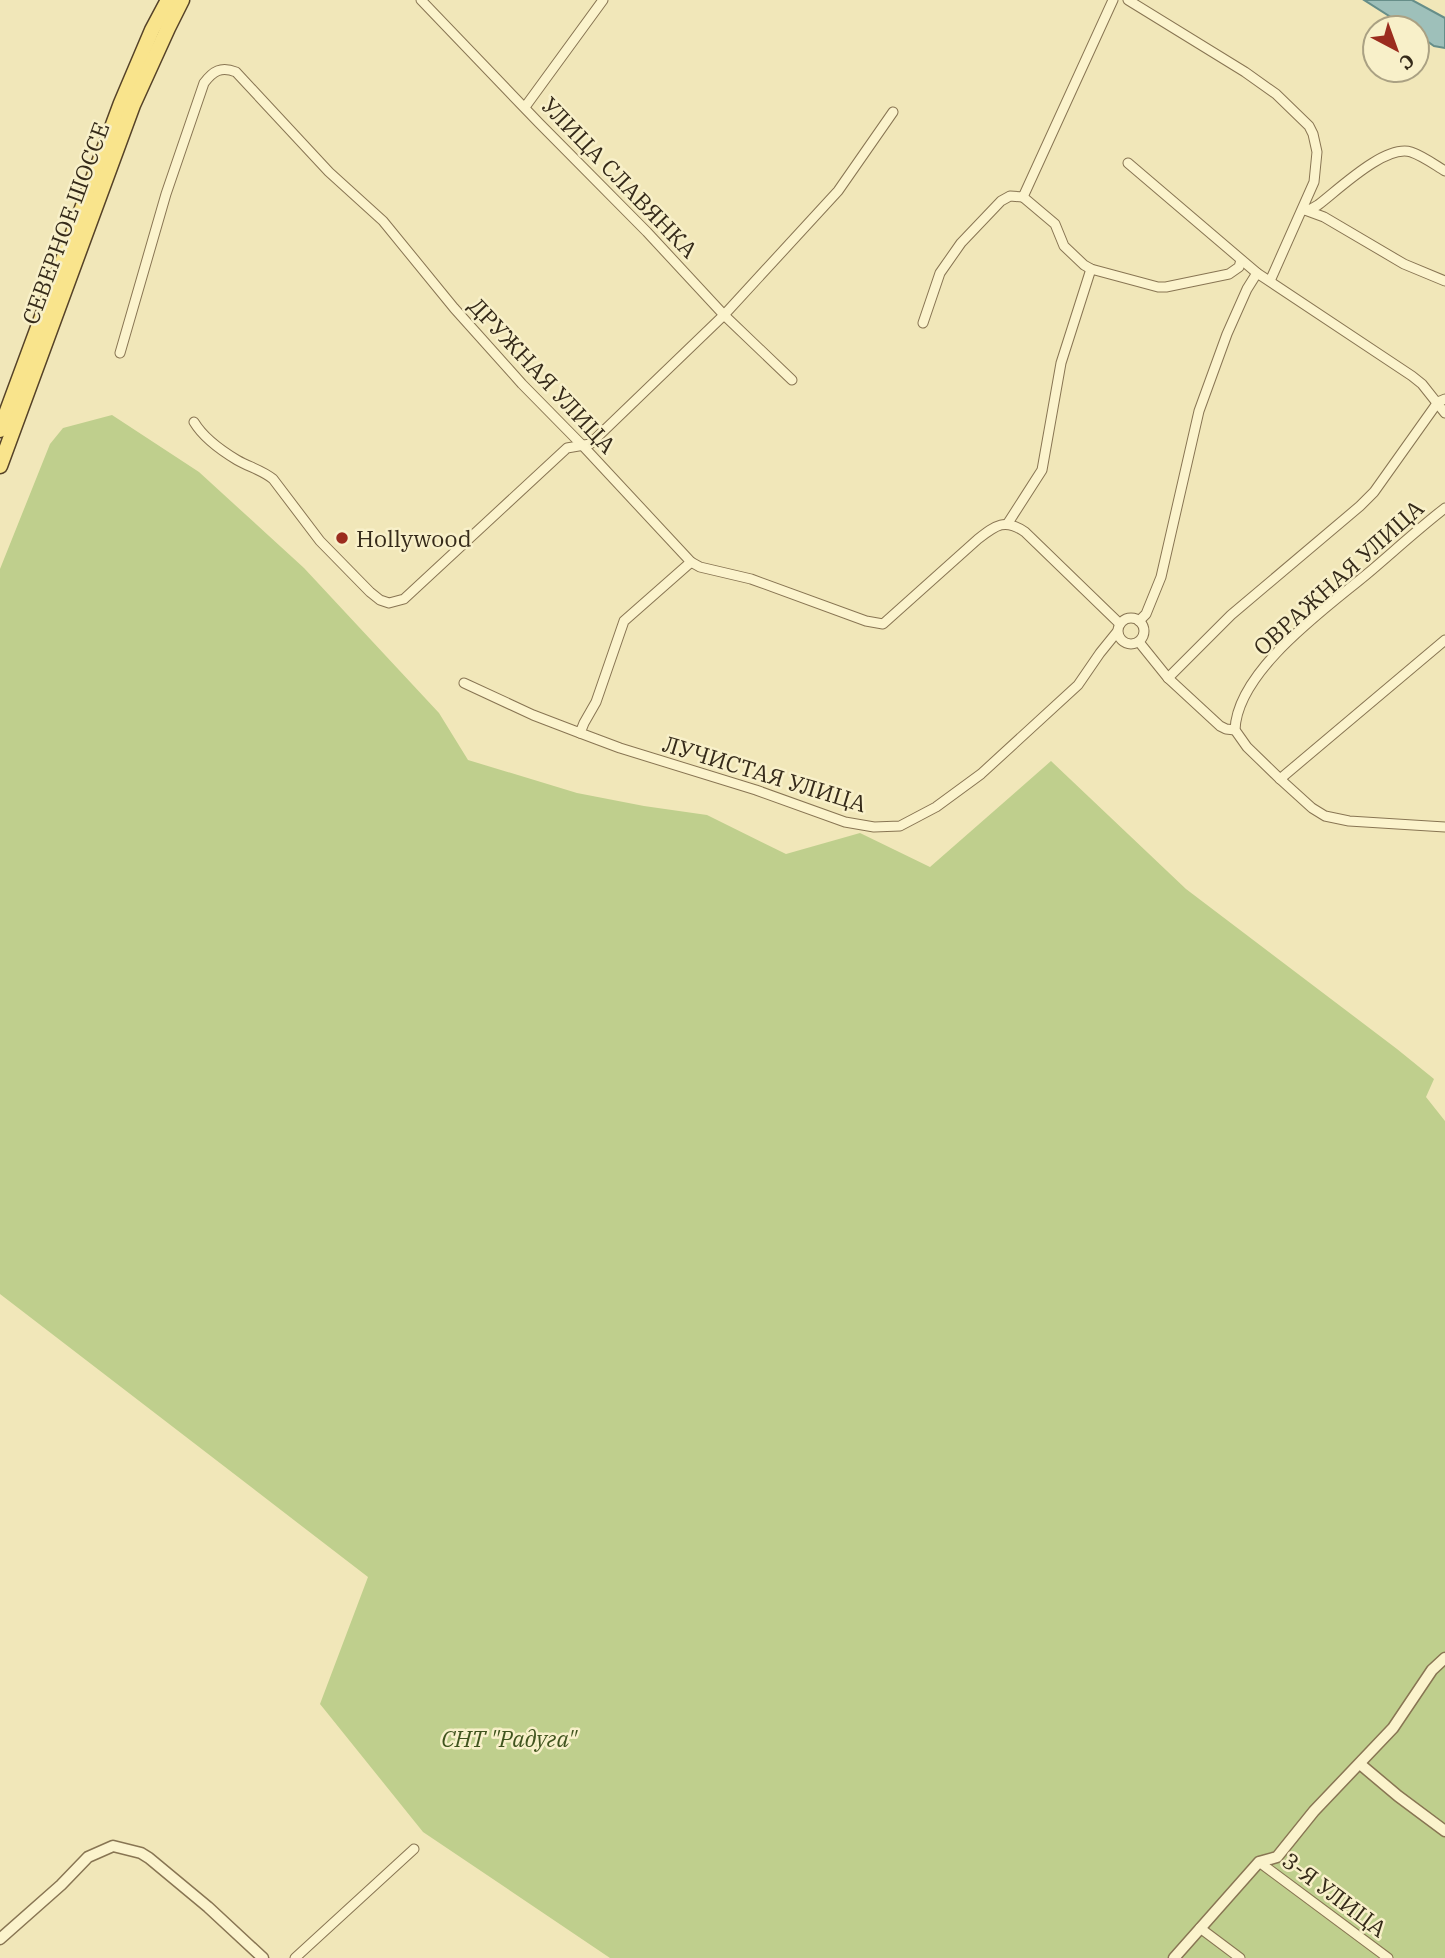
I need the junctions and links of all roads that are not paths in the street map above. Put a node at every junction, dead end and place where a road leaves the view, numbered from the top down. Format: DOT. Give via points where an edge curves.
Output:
graph roads {
  1 [pos="168,0"];
  2 [pos="182,0"];
  3 [pos="603,0"];
  4 [pos="1113,0"];
  5 [pos="1128,0"];
  6 [pos="425,1"];
  7 [pos="526,107"];
  8 [pos="893,113"];
  9 [pos="1128,163"];
  10 [pos="1445,171"];
  11 [pos="1023,197"];
  12 [pos="1303,210"];
  13 [pos="1241,260"];
  14 [pos="1091,269"];
  15 [pos="1257,274"];
  16 [pos="1270,281"];
  17 [pos="1445,281"];
  18 [pos="724,315"];
  19 [pos="923,323"];
  20 [pos="120,353"];
  21 [pos="792,380"];
  22 [pos="1441,400"];
  23 [pos="1445,413"];
  24 [pos="194,422"];
  25 [pos="0,430"];
  26 [pos="583,446"];
  27 [pos="0,466"];
  28 [pos="1445,508"];
  29 [pos="1008,523"];
  30 [pos="691,562"];
  31 [pos="1139,621"];
  32 [pos="1119,628"];
  33 [pos="1445,640"];
  34 [pos="1139,642"];
  35 [pos="1168,678"];
  36 [pos="464,682"];
  37 [pos="1235,730"];
  38 [pos="580,733"];
  39 [pos="1280,779"];
  40 [pos="1445,827"];
  41 [pos="1445,1658"];
  42 [pos="1360,1763"];
  43 [pos="1445,1831"];
  44 [pos="414,1849"];
  45 [pos="1259,1862"];
  46 [pos="1200,1928"];
  47 [pos="4,1936"];
  48 [pos="264,1958"];
  49 [pos="295,1958"];
  50 [pos="1174,1958"];
  51 [pos="1240,1958"];
  52 [pos="1388,1958"];
  1 -- 25 [label="main road, СЕВЕРНОЕ ШОССЕ" via="121,103"];
  2 -- 27 [label="main road, СЕВЕРНОЕ ШОССЕ" via="133,105"];
  3 -- 7 [label="street"];
  4 -- 11 [label="street"];
  5 -- 12 [label="street" via="1245,72 1309,126 1316,142 1317,165"];
  6 -- 7 [label="street, УЛИЦА СЛАВЯНКА"];
  7 -- 18 [label="street, УЛИЦА СЛАВЯНКА"];
  8 -- 18 [label="street" via="838,191"];
  9 -- 13 [label="street"];
  10 -- 12 [label="street" via="1412,152 1397,152 1318,205"];
  11 -- 14 [label="street" via="1055,224 1064,246"];
  11 -- 19 [label="street" via="1001,201 961,243 940,273"];
  12 -- 16 [label="street"];
  12 -- 17 [label="street"];
  13 -- 14 [label="street" via="1229,274 1166,287"];
  13 -- 15 [label="street"];
  14 -- 29 [label="street" via="1061,363 1042,470"];
  15 -- 16 [label="street"];
  15 -- 31 [label="street" via="1227,334 1199,411 1161,578"];
  16 -- 22 [label="street"];
  18 -- 21 [label="street, УЛИЦА СЛАВЯНКА"];
  18 -- 26 [label="street"];
  20 -- 26 [label="street, ДРУЖНАЯ УЛИЦА" via="204,83 212,72 228,69 383,220 522,384"];
  22 -- 23 [label="street"];
  22 -- 35 [label="street" via="1360,506 1231,615"];
  24 -- 26 [label="street" via="237,460 273,479 320,541 370,592 389,603 413,593 567,448"];
  26 -- 30 [label="street, ДРУЖНАЯ УЛИЦА"];
  28 -- 37 [label="street, ОВРАЖНАЯ УЛИЦА" via="1284,644 1256,677"];
  29 -- 30 [label="street, ДРУЖНАЯ УЛИЦА" via="978,539 883,624"];
  29 -- 32 [label="street" via="1025,532"];
  30 -- 38 [label="street" via="624,621 596,702"];
  31 -- 32 [label="street" via="1129,618"];
  31 -- 34 [label="street" via="1144,633"];
  32 -- 34 [label="street" via="1124,643"];
  32 -- 38 [label="street, ЛУЧИСТАЯ УЛИЦА" via="1078,685 981,774 900,826 845,822"];
  33 -- 39 [label="street"];
  34 -- 35 [label="street"];
  35 -- 37 [label="street" via="1220,726"];
  36 -- 38 [label="street, ЛУЧИСТАЯ УЛИЦА"];
  37 -- 39 [label="street"];
  39 -- 40 [label="street" via="1312,808 1337,820"];
  41 -- 42 [label="street" via="1393,1728"];
  42 -- 43 [label="street"];
  42 -- 45 [label="street" via="1277,1857"];
  44 -- 49 [label="street"];
  45 -- 46 [label="street"];
  45 -- 52 [label="street, 3-Я УЛИЦА"];
  46 -- 50 [label="street"];
  46 -- 51 [label="street"];
  47 -- 48 [label="street" via="88,1857 113,1846 149,1858"];
}
